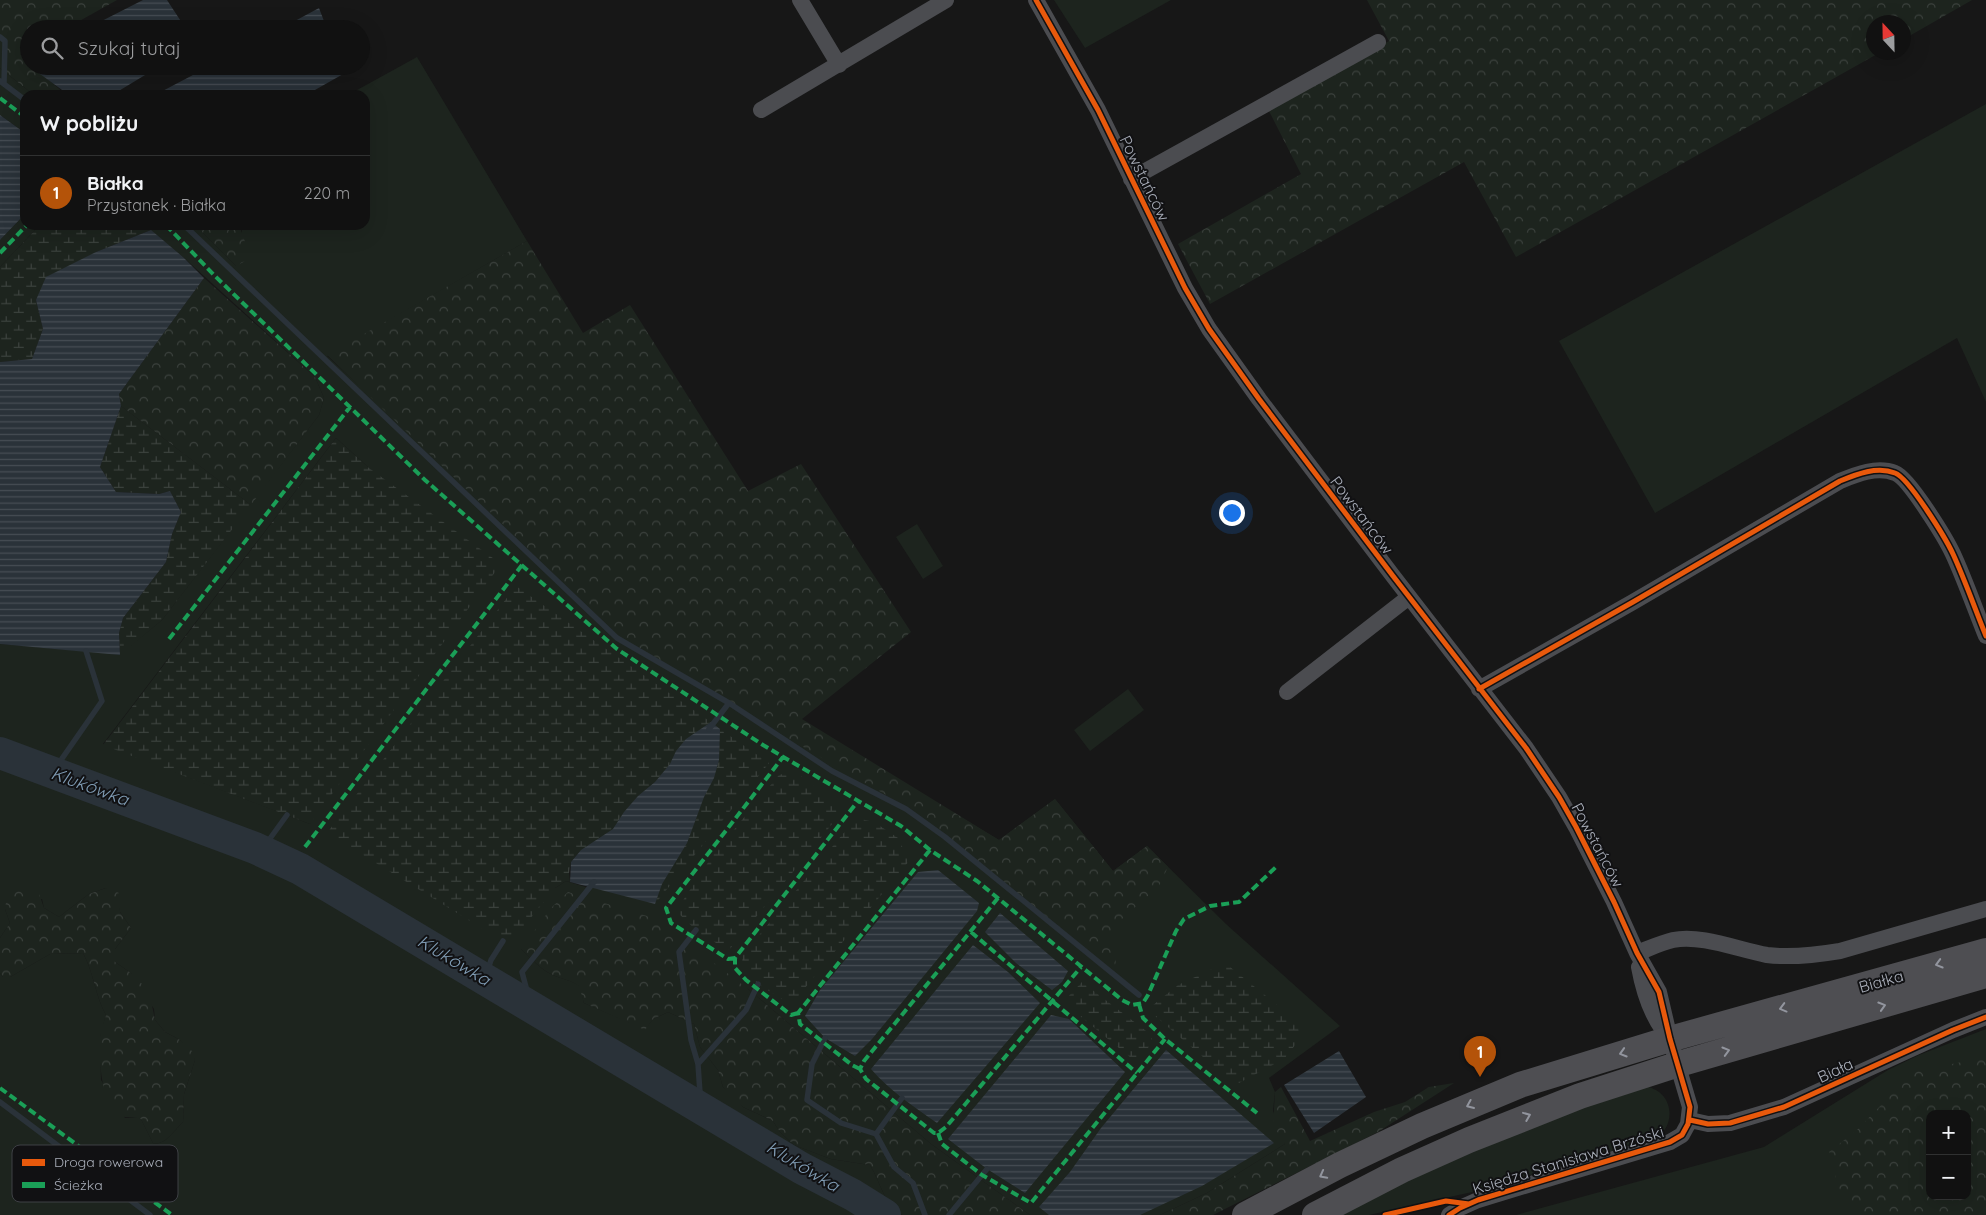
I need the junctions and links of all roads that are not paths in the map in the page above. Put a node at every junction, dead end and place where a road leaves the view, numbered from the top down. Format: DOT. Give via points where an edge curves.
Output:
graph roads {
  1 [pos="800,0"];
  2 [pos="946,0"];
  3 [pos="1036,0"];
  4 [pos="1378,42"];
  5 [pos="839,65"];
  6 [pos="761,110"];
  7 [pos="1131,179"];
  8 [pos="1408,597"];
  9 [pos="1986,636"];
  10 [pos="1479,689"];
  11 [pos="1287,692"];
  12 [pos="1986,909"];
  13 [pos="1986,951"];
  14 [pos="1637,953"];
  15 [pos="1986,975"];
  16 [pos="1986,1017"];
  17 [pos="1670,1039"];
  18 [pos="1679,1064"];
  19 [pos="1690,1120"];
  20 [pos="1245,1215"];
  21 [pos="1315,1215"];
  22 [pos="1449,1215"];
  1 -- 5 [label="street"];
  2 -- 5 [label="street"];
  3 -- 7 [label="street, Powstańców" via="1098,110"];
  4 -- 7 [label="street, Powstańców"];
  5 -- 6 [label="street"];
  7 -- 8 [label="street, Powstańców" via="1185,288 1209,328"];
  8 -- 10 [label="street, Powstańców"];
  8 -- 11 [label="street"];
  9 -- 10 [label="street" via="1952,553 1909,484 1896,473 1879,470 1862,472 1840,481"];
  10 -- 14 [label="street, Powstańców" via="1526,748 1558,797 1596,865"];
  12 -- 14 [label="street" via="1816,955 1768,955 1682,939"];
  13 -- 17 [label="highway, Białka, one-way"];
  14 -- 17 [label="street, Powstańców" via="1646,996 1656,1020"];
  18 -- 15 [label="highway, Białka, one-way"];
  16 -- 19 [label="street, Biała" via="1784,1107 1730,1123 1708,1124"];
  17 -- 18 [label="street, Powstańców"];
  17 -- 20 [label="highway, Białka, one-way" via="1544,1077 1479,1101 1376,1148"];
  18 -- 19 [label="street"];
  21 -- 18 [label="highway, Białka, one-way" via="1402,1170 1478,1136 1580,1096"];
  19 -- 22 [label="street, Księdza Stanisława Brzóski" via="1682,1135 1670,1142 1478,1200"];
}
